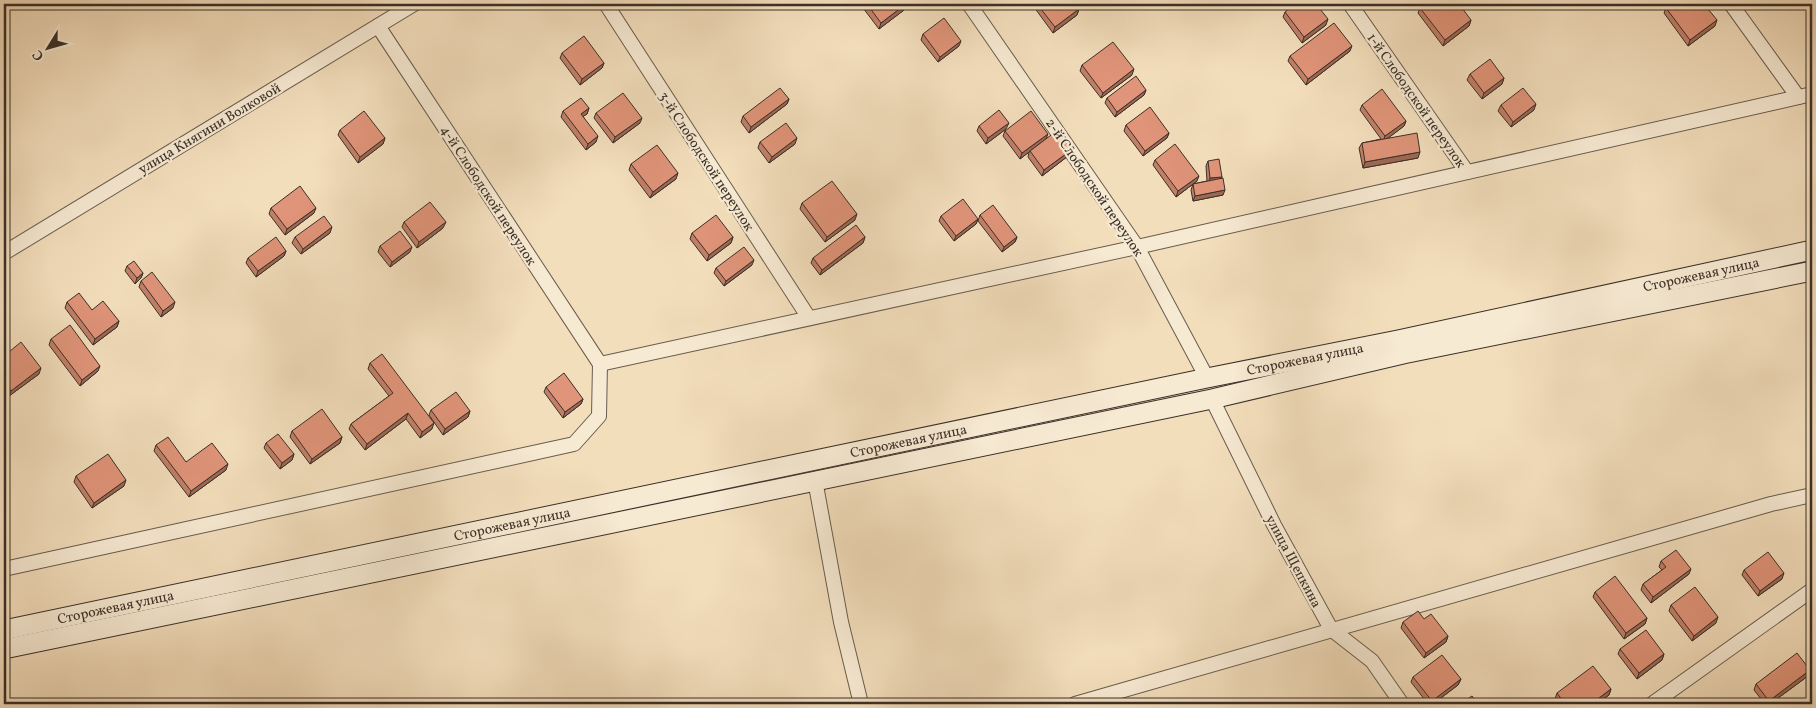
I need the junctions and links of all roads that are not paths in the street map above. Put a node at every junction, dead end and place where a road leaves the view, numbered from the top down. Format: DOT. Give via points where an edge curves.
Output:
graph roads {
  1 [pos="414,4"];
  2 [pos="606,4"];
  3 [pos="969,4"];
  4 [pos="1350,4"];
  5 [pos="1731,4"];
  6 [pos="378,26"];
  7 [pos="1812,94"];
  8 [pos="1798,97"];
  9 [pos="1467,172"];
  10 [pos="1137,247"];
  11 [pos="1812,250"];
  12 [pos="4,253"];
  13 [pos="1812,271"];
  14 [pos="809,318"];
  15 [pos="600,364"];
  16 [pos="1207,378"];
  17 [pos="1212,399"];
  18 [pos="815,480"];
  19 [pos="1812,495"];
  20 [pos="4,569"];
  21 [pos="1812,590"];
  22 [pos="1331,629"];
  23 [pos="4,630"];
  24 [pos="4,649"];
  25 [pos="862,704"];
  26 [pos="1075,704"];
  27 [pos="1402,704"];
  28 [pos="1652,704"];
  1 -- 6 [label="street, улица Княгини Волковой"];
  2 -- 14 [label="street, 3-й Слободской переулок"];
  3 -- 10 [label="street, 2-й Слободской переулок"];
  4 -- 9 [label="street, 1-й Слободской переулок"];
  5 -- 8 [label="street"];
  6 -- 12 [label="street, улица Княгини Волковой"];
  6 -- 15 [label="street, 4-й Слободской переулок"];
  7 -- 8 [label="street"];
  8 -- 9 [label="street"];
  9 -- 10 [label="street"];
  10 -- 14 [label="street"];
  10 -- 16 [label="street, 2-й Слободской переулок"];
  11 -- 16 [label="main road, Сторожевая улица"];
  13 -- 17 [label="main road, Сторожевая улица" via="1403,354"];
  14 -- 15 [label="street"];
  15 -- 20 [label="street" via="599,416 574,444"];
  16 -- 23 [label="main road, Сторожевая улица"];
  17 -- 18 [label="main road, Сторожевая улица"];
  17 -- 22 [label="street, улица Щепкина" via="1274,525"];
  18 -- 24 [label="main road, Сторожевая улица"];
  18 -- 25 [label="street" via="841,622"];
  19 -- 22 [label="street"];
  21 -- 28 [label="street"];
  22 -- 26 [label="street"];
  22 -- 27 [label="street, улица Щепкина" via="1372,661"];
}
